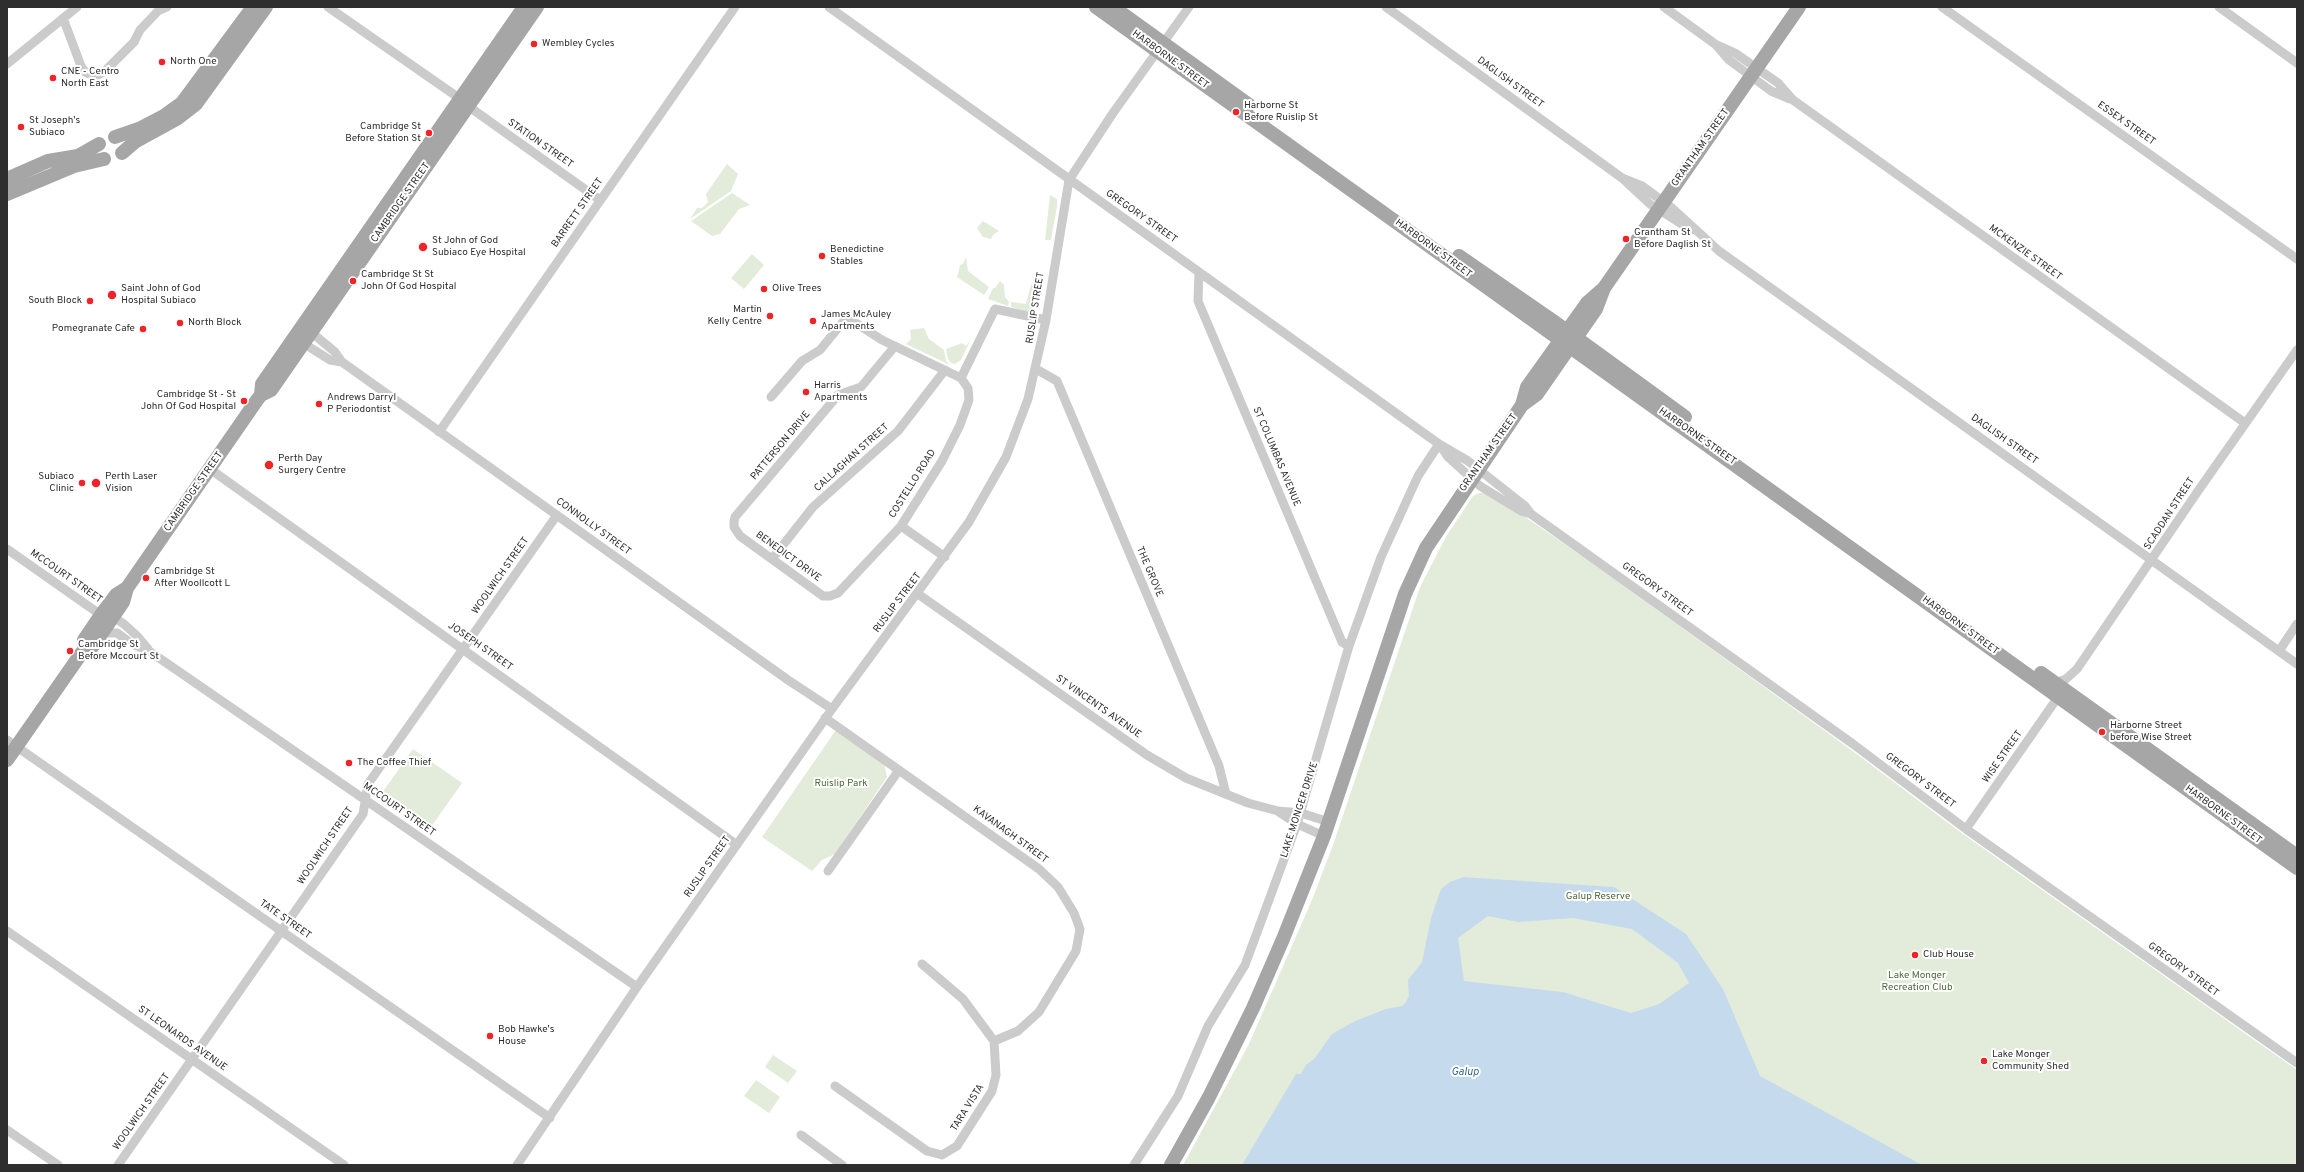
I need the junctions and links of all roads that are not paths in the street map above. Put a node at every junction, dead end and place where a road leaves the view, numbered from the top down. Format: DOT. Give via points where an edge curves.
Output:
graph roads {
  1 [pos="77,7"];
  2 [pos="167,7"];
  3 [pos="253,7"];
  4 [pos="266,7"];
  5 [pos="328,7"];
  6 [pos="524,7"];
  7 [pos="537,7"];
  8 [pos="735,7"];
  9 [pos="829,7"];
  10 [pos="1096,7"];
  11 [pos="1113,7"];
  12 [pos="1189,7"];
  13 [pos="1386,7"];
  14 [pos="1664,7"];
  15 [pos="1799,7"];
  16 [pos="1942,7"];
  17 [pos="2219,7"];
  18 [pos="63,18"];
  19 [pos="1161,47"];
  20 [pos="2297,63"];
  21 [pos="7,64"];
  22 [pos="1754,72"];
  23 [pos="464,102"];
  24 [pos="115,137"];
  25 [pos="99,144"];
  26 [pos="122,153"];
  27 [pos="104,159"];
  28 [pos="7,180"];
  29 [pos="1069,180"];
  30 [pos="7,194"];
  31 [pos="600,200"];
  32 [pos="1661,206"];
  33 [pos="2297,259"];
  34 [pos="1199,272"];
  35 [pos="1046,320"];
  36 [pos="307,337"];
  37 [pos="1569,339"];
  38 [pos="895,346"];
  39 [pos="2297,350"];
  40 [pos="342,362"];
  41 [pos="1036,369"];
  42 [pos="945,370"];
  43 [pos="961,378"];
  44 [pos="261,395"];
  45 [pos="771,397"];
  46 [pos="2244,423"];
  47 [pos="439,432"];
  48 [pos="1440,444"];
  49 [pos="210,469"];
  50 [pos="1475,474"];
  51 [pos="557,515"];
  52 [pos="902,526"];
  53 [pos="740,536"];
  54 [pos="7,549"];
  55 [pos="945,557"];
  56 [pos="772,559"];
  57 [pos="2153,559"];
  58 [pos="918,594"];
  59 [pos="823,596"];
  60 [pos="107,616"];
  61 [pos="2297,624"];
  62 [pos="102,633"];
  63 [pos="1349,646"];
  64 [pos="85,648"];
  65 [pos="463,649"];
  66 [pos="149,651"];
  67 [pos="2278,651"];
  68 [pos="2297,664"];
  69 [pos="2055,683"];
  70 [pos="2058,697"];
  71 [pos="832,709"];
  72 [pos="826,718"];
  73 [pos="12,744"];
  74 [pos="7,760"];
  75 [pos="899,770"];
  76 [pos="1226,794"];
  77 [pos="365,799"];
  78 [pos="1278,811"];
  79 [pos="1301,813"];
  80 [pos="1329,822"];
  81 [pos="1297,824"];
  82 [pos="1966,829"];
  83 [pos="1324,836"];
  84 [pos="737,845"];
  85 [pos="2297,856"];
  86 [pos="2297,868"];
  87 [pos="828,871"];
  88 [pos="7,931"];
  89 [pos="281,931"];
  90 [pos="922,964"];
  91 [pos="637,987"];
  92 [pos="994,1041"];
  93 [pos="192,1059"];
  94 [pos="2297,1063"];
  95 [pos="834,1086"];
  96 [pos="550,1118"];
  97 [pos="7,1130"];
  98 [pos="801,1135"];
  99 [pos="58,1165"];
  100 [pos="118,1165"];
  101 [pos="344,1165"];
  102 [pos="517,1165"];
  103 [pos="842,1165"];
  104 [pos="1134,1165"];
  105 [pos="1171,1165"];
  1 -- 18 [label="street"];
  2 -- 18 [label="street" via="158,11 140,30 134,42 98,75 91,76 85,72"];
  3 -- 24 [label="main road" via="182,103 141,128"];
  4 -- 26 [label="main road" via="196,104 178,118 136,140"];
  5 -- 23 [label="street, STATION STREET"];
  6 -- 23 [label="main road, CAMBRIDGE STREET"];
  7 -- 23 [label="main road, CAMBRIDGE STREET"];
  8 -- 31 [label="street, BARRETT STREET"];
  9 -- 29 [label="street, GREGORY STREET"];
  10 -- 19 [label="main road, HARBORNE STREET"];
  11 -- 19 [label="main road, HARBORNE STREET"];
  12 -- 19 [label="street, RUSLIP STREET"];
  13 -- 32 [label="street, DAGLISH STREET" via="1622,178 1642,186"];
  14 -- 22 [label="street, MCKENZIE STREET" via="1716,44 1735,53"];
  15 -- 22 [label="main road, GRANTHAM STREET"];
  16 -- 33 [label="street, ESSEX STREET"];
  17 -- 20 [label="street"];
  18 -- 21 [label="street"];
  19 -- 29 [label="street, RUSLIP STREET"];
  19 -- 37 [label="main road, HARBORNE STREET" via="1340,172"];
  22 -- 32 [label="main road, GRANTHAM STREET"];
  22 -- 46 [label="street, MCKENZIE STREET" via="1778,83 1793,100"];
  23 -- 31 [label="street, STATION STREET"];
  23 -- 36 [label="main road, CAMBRIDGE STREET"];
  23 -- 44 [label="main road, CAMBRIDGE STREET" via="262,384"];
  24 -- 25 [label="main road" via="106,137"];
  24 -- 26 [label="main road" via="122,143"];
  25 -- 27 [label="main road" via="99,152"];
  25 -- 28 [label="main road" via="78,156 48,161"];
  26 -- 27 [label="main road" via="115,160"];
  27 -- 30 [label="main road" via="74,166"];
  29 -- 34 [label="street, GREGORY STREET"];
  29 -- 35 [label="street, RUSLIP STREET"];
  31 -- 47 [label="street, BARRETT STREET"];
  32 -- 37 [label="main road, GRANTHAM STREET" via="1604,288 1596,310"];
  32 -- 57 [label="street, DAGLISH STREET" via="1719,251"];
  34 -- 48 [label="street, GREGORY STREET"];
  34 -- 63 [label="street, ST COLUMBAS AVENUE" via="1198,301 1342,642"];
  35 -- 41 [label="street, RUSLIP STREET"];
  35 -- 43 [label="street" via="995,309"];
  36 -- 40 [label="street, CONNOLLY STREET" via="335,352"];
  36 -- 40 [label="street, CONNOLLY STREET" via="330,360"];
  36 -- 44 [label="main road, CAMBRIDGE STREET" via="271,390"];
  37 -- 50 [label="main road, GRANTHAM STREET" via="1537,394 1522,406"];
  37 -- 69 [label="main road, HARBORNE STREET"];
  37 -- 70 [label="main road, HARBORNE STREET"];
  38 -- 42 [label="street"];
  38 -- 45 [label="street" via="854,322 843,322 820,350 802,361"];
  38 -- 53 [label="street, PATTERSON DRIVE" via="861,387 838,396 735,517 734,527"];
  39 -- 46 [label="street, SCADDAN STREET"];
  40 -- 47 [label="street, CONNOLLY STREET"];
  41 -- 55 [label="street, RUSLIP STREET" via="1028,399 1006,457 970,522"];
  41 -- 76 [label="street, THE GROVE" via="1057,381 1219,766"];
  42 -- 43 [label="street"];
  42 -- 56 [label="street, CALLAGHAN STREET" via="898,432 814,507"];
  43 -- 52 [label="street, COSTELLO ROAD" via="968,388 969,396 960,425 942,461"];
  44 -- 49 [label="main road, CAMBRIDGE STREET"];
  46 -- 57 [label="street, SCADDAN STREET"];
  47 -- 51 [label="street, CONNOLLY STREET"];
  48 -- 50 [label="street, GREGORY STREET" via="1458,454"];
  48 -- 63 [label="street, LAKE MONGER DRIVE" via="1418,476 1381,557"];
  49 -- 60 [label="main road, CAMBRIDGE STREET" via="127,588 116,595"];
  49 -- 65 [label="street, JOSEPH STREET"];
  50 -- 80 [label="main road, GRANTHAM STREET" via="1426,548 1405,594"];
  50 -- 82 [label="street, GREGORY STREET" via="1525,506 1531,514 1853,744"];
  51 -- 65 [label="street, WOOLWICH STREET"];
  51 -- 71 [label="street, CONNOLLY STREET"];
  52 -- 55 [label="street"];
  52 -- 59 [label="street, COSTELLO ROAD" via="838,593"];
  53 -- 56 [label="street, BENEDICT DRIVE"];
  54 -- 60 [label="street, MCCOURT STREET"];
  55 -- 58 [label="street, RUSLIP STREET"];
  56 -- 59 [label="street, BENEDICT DRIVE"];
  57 -- 67 [label="street, DAGLISH STREET"];
  57 -- 69 [label="street, SCADDAN STREET" via="2077,669 2066,679"];
  58 -- 71 [label="street, RUSLIP STREET"];
  58 -- 76 [label="street, ST VINCENTS AVENUE" via="1147,755 1186,778"];
  60 -- 62 [label="main road, CAMBRIDGE STREET"];
  60 -- 64 [label="main road, CAMBRIDGE STREET" via="84,640"];
  60 -- 66 [label="street, MCCOURT STREET" via="137,636"];
  61 -- 67 [label="street"];
  62 -- 64 [label="main road, CAMBRIDGE STREET" via="93,646"];
  62 -- 66 [label="street, MCCOURT STREET" via="117,633 132,644"];
  63 -- 79 [label="street, LAKE MONGER DRIVE"];
  64 -- 73 [label="main road, CAMBRIDGE STREET"];
  65 -- 77 [label="street, WOOLWICH STREET" via="368,784"];
  65 -- 84 [label="street, JOSEPH STREET"];
  66 -- 77 [label="street, MCCOURT STREET"];
  67 -- 68 [label="street, DAGLISH STREET"];
  69 -- 85 [label="main road, HARBORNE STREET"];
  70 -- 82 [label="street, WISE STREET"];
  70 -- 86 [label="main road, HARBORNE STREET"];
  71 -- 72 [label="street, RUSLIP STREET"];
  72 -- 75 [label="street, KAVANAGH STREET"];
  72 -- 84 [label="street, RUSLIP STREET"];
  73 -- 74 [label="main road, CAMBRIDGE STREET"];
  73 -- 89 [label="street, TATE STREET"];
  75 -- 87 [label="street"];
  75 -- 92 [label="street, KAVANAGH STREET" via="1039,869 1058,887 1079,923 1080,936 1076,951 1039,1012 1018,1030"];
  76 -- 78 [label="street, ST VINCENTS AVENUE"];
  77 -- 89 [label="street, WOOLWICH STREET" via="363,814"];
  77 -- 91 [label="street, MCCOURT STREET"];
  78 -- 79 [label="street, ST VINCENTS AVENUE"];
  78 -- 81 [label="street, ST VINCENTS AVENUE"];
  79 -- 80 [label="street, ST VINCENTS AVENUE"];
  79 -- 81 [label="street, LAKE MONGER DRIVE"];
  80 -- 83 [label="main road"];
  81 -- 83 [label="street, ST VINCENTS AVENUE"];
  81 -- 104 [label="street, LAKE MONGER DRIVE" via="1245,965 1208,1026 1178,1096"];
  82 -- 94 [label="street, GREGORY STREET"];
  83 -- 105 [label="main road" via="1253,1008 1209,1097"];
  84 -- 91 [label="street, RUSLIP STREET"];
  88 -- 93 [label="street, ST LEONARDS AVENUE"];
  89 -- 93 [label="street, WOOLWICH STREET"];
  89 -- 96 [label="street, TATE STREET"];
  90 -- 92 [label="street" via="963,999"];
  91 -- 96 [label="street, RUSLIP STREET"];
  92 -- 95 [label="street, TARA VISTA" via="996,1075 992,1092 957,1146 946,1154 938,1155 927,1151"];
  93 -- 100 [label="street, WOOLWICH STREET"];
  93 -- 101 [label="street, ST LEONARDS AVENUE"];
  96 -- 102 [label="street, RUSLIP STREET"];
  97 -- 99 [label="street"];
  98 -- 103 [label="street"];
}
